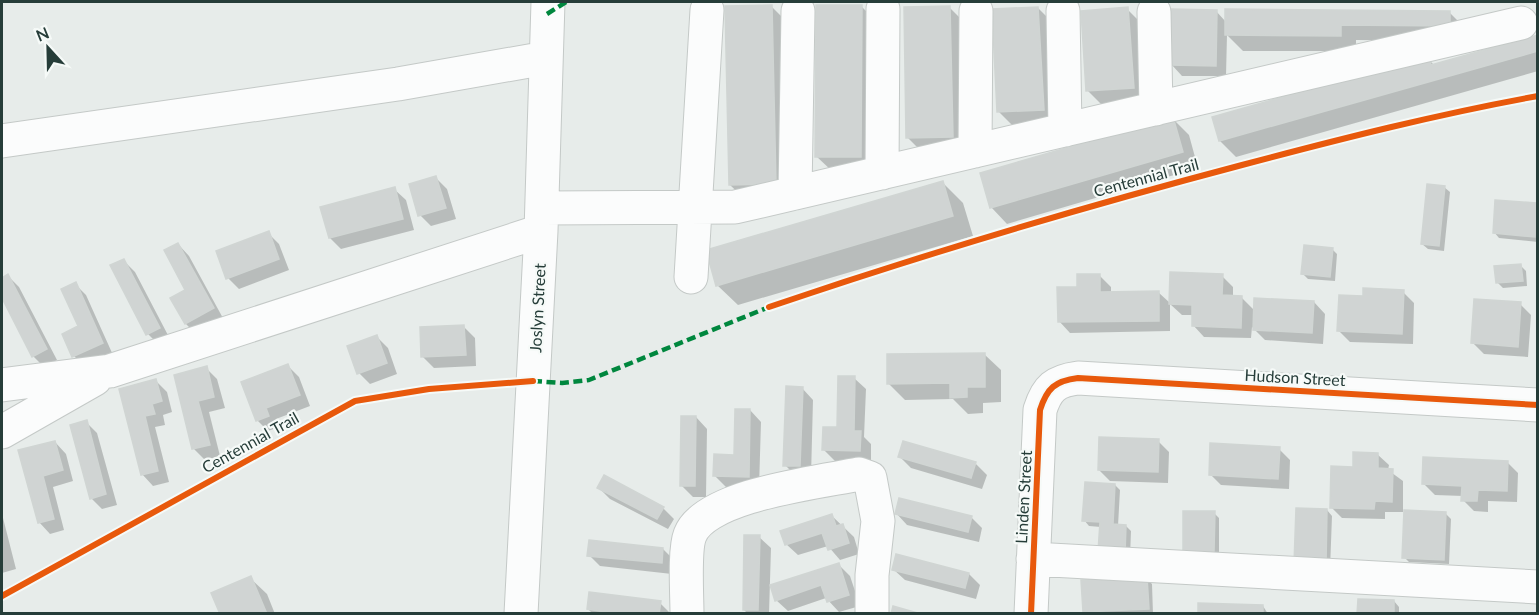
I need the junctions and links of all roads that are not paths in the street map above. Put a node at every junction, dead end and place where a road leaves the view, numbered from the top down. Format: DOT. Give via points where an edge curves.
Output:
graph roads {
  1 [pos="548,2"];
  2 [pos="883,9"];
  3 [pos="706,10"];
  4 [pos="798,11"];
  5 [pos="976,11"];
  6 [pos="1064,11"];
  7 [pos="1154,12"];
  8 [pos="1521,23"];
  9 [pos="546,58"];
  10 [pos="1156,108"];
  11 [pos="1065,130"];
  12 [pos="2,141"];
  13 [pos="975,151"];
  14 [pos="882,173"];
  15 [pos="795,193"];
  16 [pos="696,207"];
  17 [pos="542,220"];
  18 [pos="691,277"];
  19 [pos="110,371"];
  20 [pos="2,385"];
  21 [pos="1052,385"];
  22 [pos="1538,405"];
  23 [pos="2,432"];
  24 [pos="1033,559"];
  25 [pos="1538,587"];
  26 [pos="521,614"];
  27 [pos="687,614"];
  28 [pos="872,614"];
  29 [pos="1031,614"];
  1 -- 9 [label="street, Joslyn Street"];
  2 -- 14 [label="street"];
  3 -- 16 [label="street"];
  4 -- 15 [label="street"];
  5 -- 13 [label="street"];
  6 -- 11 [label="street"];
  7 -- 10 [label="street"];
  8 -- 10 [label="street"];
  9 -- 12 [label="street" via="398,84"];
  9 -- 17 [label="street, Joslyn Street"];
  10 -- 11 [label="street"];
  11 -- 13 [label="street"];
  13 -- 14 [label="street"];
  14 -- 15 [label="street"];
  15 -- 16 [label="street" via="735,207"];
  16 -- 17 [label="street"];
  16 -- 18 [label="street"];
  17 -- 19 [label="street"];
  17 -- 26 [label="street, Joslyn Street"];
  19 -- 20 [label="street"];
  19 -- 23 [label="street"];
  21 -- 22 [label="street, Hudson Street" via="1078,378"];
  21 -- 24 [label="street, Linden Street" via="1040,410"];
  24 -- 25 [label="street"];
  24 -- 29 [label="street, Linden Street"];
  27 -- 28 [label="street" via="690,535 705,516 739,499 859,474 870,478 878,521"];
}
